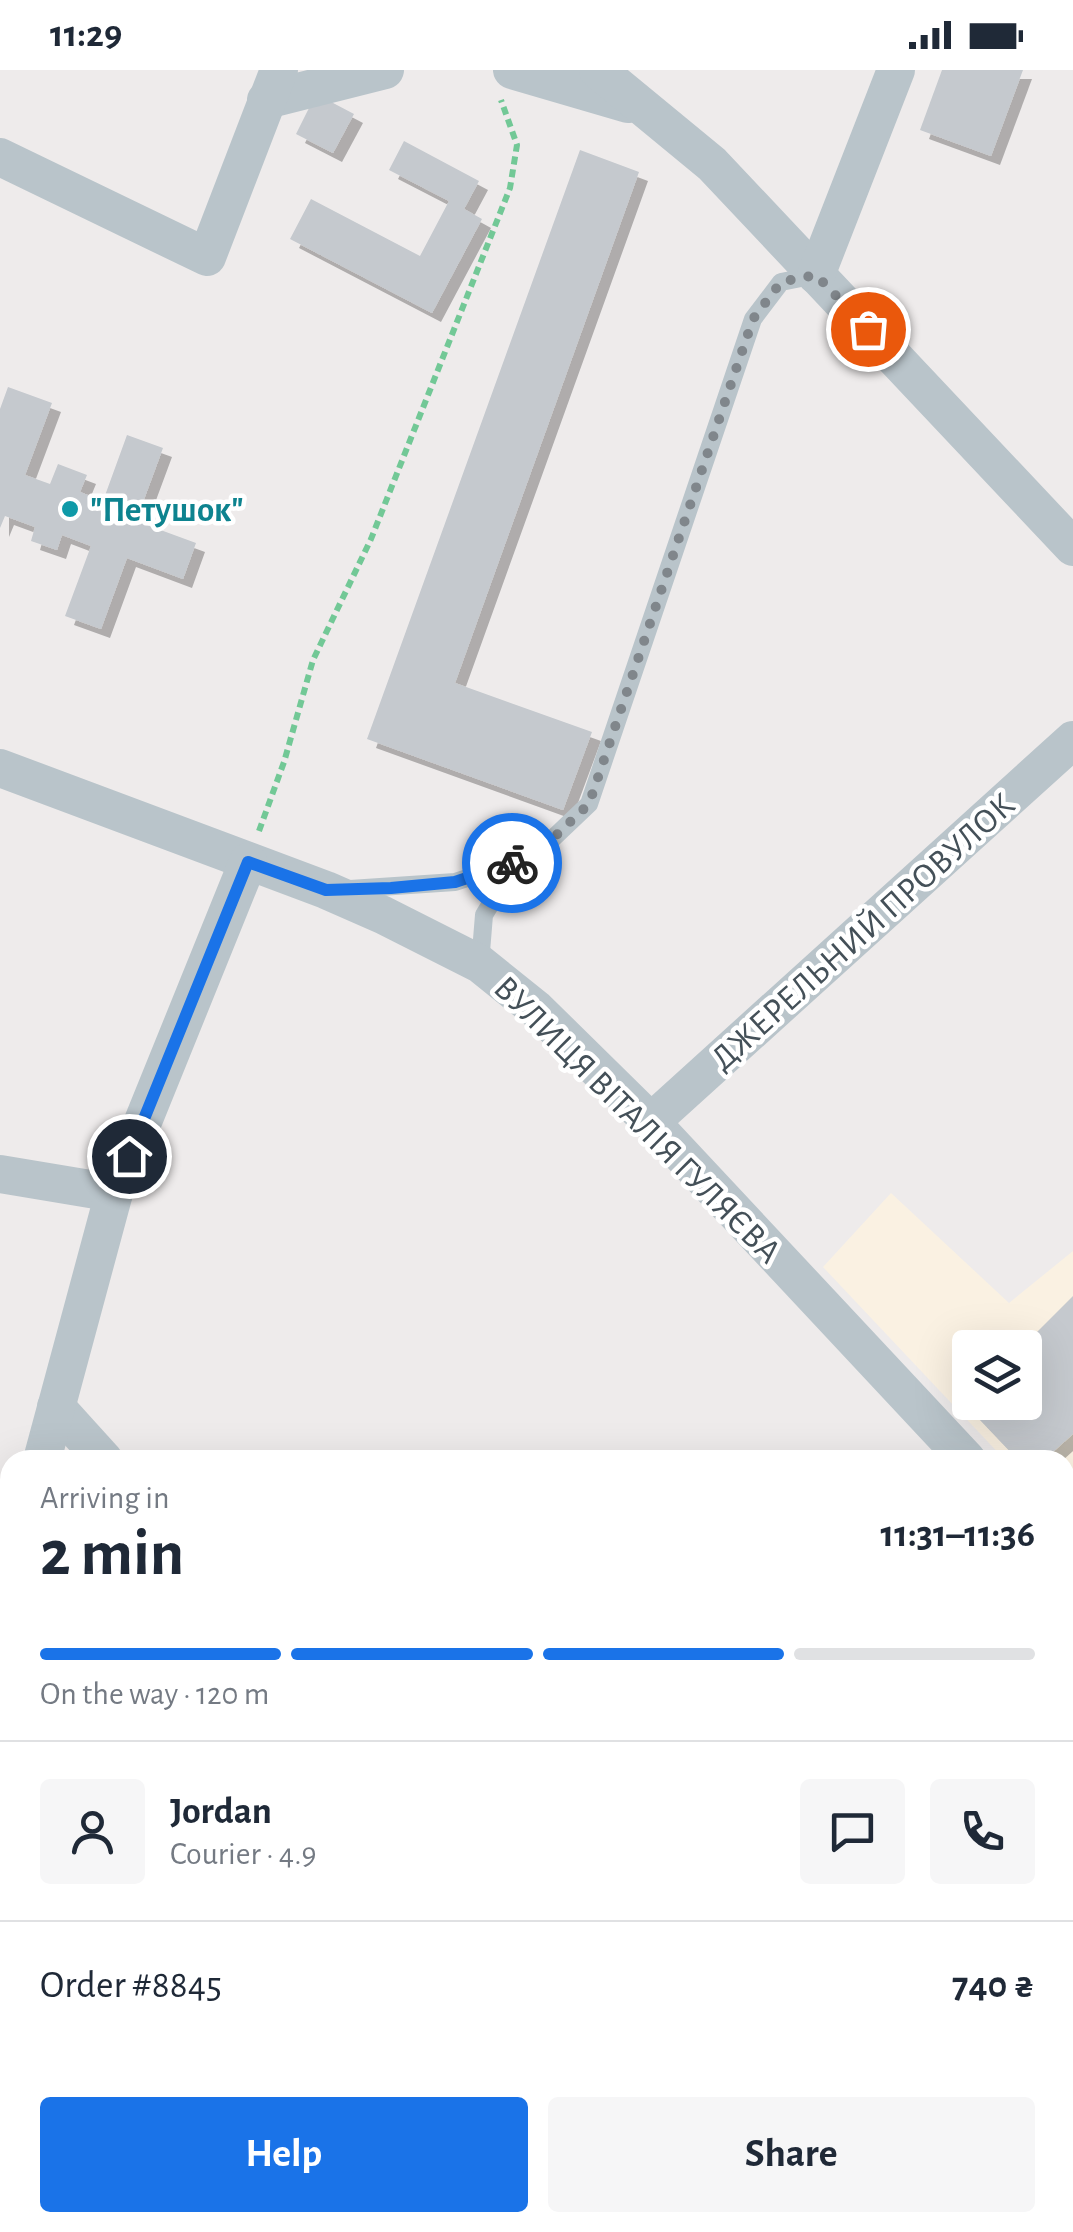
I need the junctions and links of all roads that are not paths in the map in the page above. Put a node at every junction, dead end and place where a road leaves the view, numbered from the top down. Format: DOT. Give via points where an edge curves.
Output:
graph roads {
  1 [pos="384,70"];
  2 [pos="598,70"];
  3 [pos="896,70"];
  4 [pos="505,79"];
  5 [pos="272,85"];
  6 [pos="645,108"];
  7 [pos="0,157"];
  8 [pos="816,275"];
  9 [pos="1073,548"];
  10 [pos="1073,740"];
  11 [pos="0,768"];
  12 [pos="248,862"];
  13 [pos="516,862"];
  14 [pos="326,890"];
  15 [pos="480,964"];
  16 [pos="651,1122"];
  17 [pos="0,1174"];
  18 [pos="114,1193"];
  19 [pos="56,1406"];
  20 [pos="45,1450"];
  21 [pos="95,1450"];
  22 [pos="959,1450"];
  1 -- 5 [label="street"];
  2 -- 6 [label="street"];
  3 -- 8 [label="street"];
  4 -- 6 [label="street"];
  5 -- 7 [label="street" via="206,257"];
  6 -- 8 [label="street" via="712,164"];
  8 -- 9 [label="street"];
  8 -- 13 [label="lane" via="781,282 753,319 589,804 548,843"];
  10 -- 16 [label="street, ДЖЕРЕЛЬНИЙ ПРОВУЛОК"];
  11 -- 12 [label="street, ВУЛИЦЯ ВІТАЛІЯ ГУЛЯЄВА"];
  12 -- 14 [label="street, ВУЛИЦЯ ВІТАЛІЯ ГУЛЯЄВА"];
  12 -- 18 [label="street"];
  13 -- 14 [label="lane" via="455,882"];
  13 -- 15 [label="lane" via="484,915"];
  14 -- 15 [label="street, ВУЛИЦЯ ВІТАЛІЯ ГУЛЯЄВА"];
  15 -- 16 [label="street, ВУЛИЦЯ ВІТАЛІЯ ГУЛЯЄВА"];
  16 -- 22 [label="street, ВУЛИЦЯ ВІТАЛІЯ ГУЛЯЄВА"];
  17 -- 18 [label="street"];
  18 -- 19 [label="street"];
  19 -- 20 [label="street"];
  19 -- 21 [label="street"];
}
